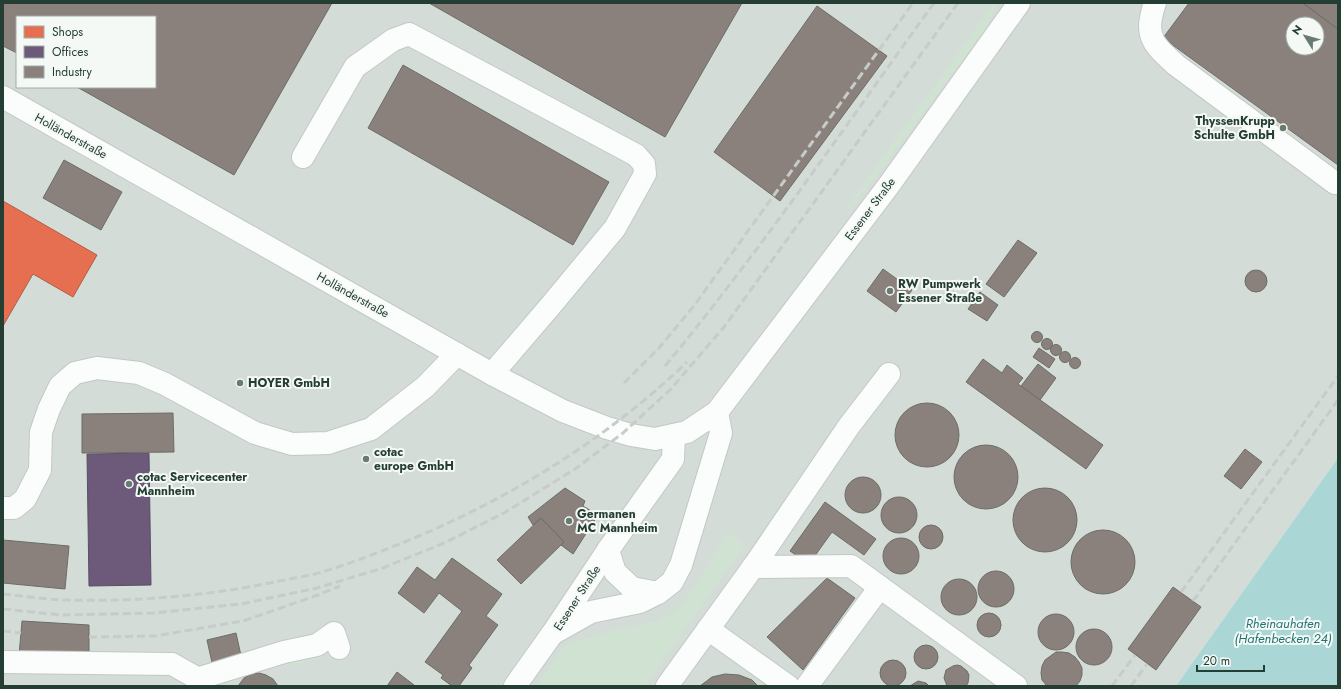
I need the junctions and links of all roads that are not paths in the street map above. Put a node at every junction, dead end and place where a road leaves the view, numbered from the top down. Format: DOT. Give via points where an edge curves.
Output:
graph roads {
  1 [pos="1019,3"];
  2 [pos="1155,3"];
  3 [pos="3,97"];
  4 [pos="303,157"];
  5 [pos="1335,183"];
  6 [pos="457,354"];
  7 [pos="492,374"];
  8 [pos="888,374"];
  9 [pos="716,413"];
  10 [pos="674,435"];
  11 [pos="3,508"];
  12 [pos="608,550"];
  13 [pos="753,567"];
  14 [pos="880,587"];
  15 [pos="658,594"];
  16 [pos="708,628"];
  17 [pos="552,634"];
  18 [pos="339,648"];
  19 [pos="3,662"];
  20 [pos="198,682"];
  21 [pos="515,686"];
  22 [pos="667,686"];
  23 [pos="788,686"];
  24 [pos="807,686"];
  25 [pos="1016,686"];
  1 -- 9 [label="street, Essener Straße" via="889,185"];
  2 -- 5 [label="street" via="1150,22 1150,35 1158,49"];
  3 -- 6 [label="street, Holländerstraße"];
  4 -- 7 [label="street" via="355,67 393,40 409,34 636,156 644,164 645,174 614,228"];
  6 -- 7 [label="street, Holländerstraße"];
  6 -- 11 [label="street" via="425,387 370,429 328,443 292,444 255,433 165,384 139,373 97,368 75,373 60,386 41,432 40,470 26,499 14,508"];
  7 -- 10 [label="street, Holländerstraße" via="563,411 607,428 655,438"];
  8 -- 13 [label="street" via="849,426"];
  9 -- 10 [label="street, Holländerstraße" via="687,432"];
  9 -- 15 [label="street, Essener Straße" via="721,433 681,565 672,582"];
  10 -- 12 [label="street, Essener Straße" via="673,459"];
  12 -- 15 [label="street, Essener Straße" via="615,572 632,588"];
  12 -- 17 [label="street, Essener Straße"];
  13 -- 14 [label="street" via="851,566"];
  13 -- 16 [label="street"];
  14 -- 24 [label="street"];
  14 -- 25 [label="street"];
  15 -- 17 [label="street, Essener Straße" via="640,602 591,612"];
  16 -- 22 [label="street"];
  16 -- 23 [label="street"];
  17 -- 21 [label="street"];
  18 -- 20 [label="street" via="334,633 316,645 284,652 200,678"];
  19 -- 20 [label="street" via="172,664"];
}
